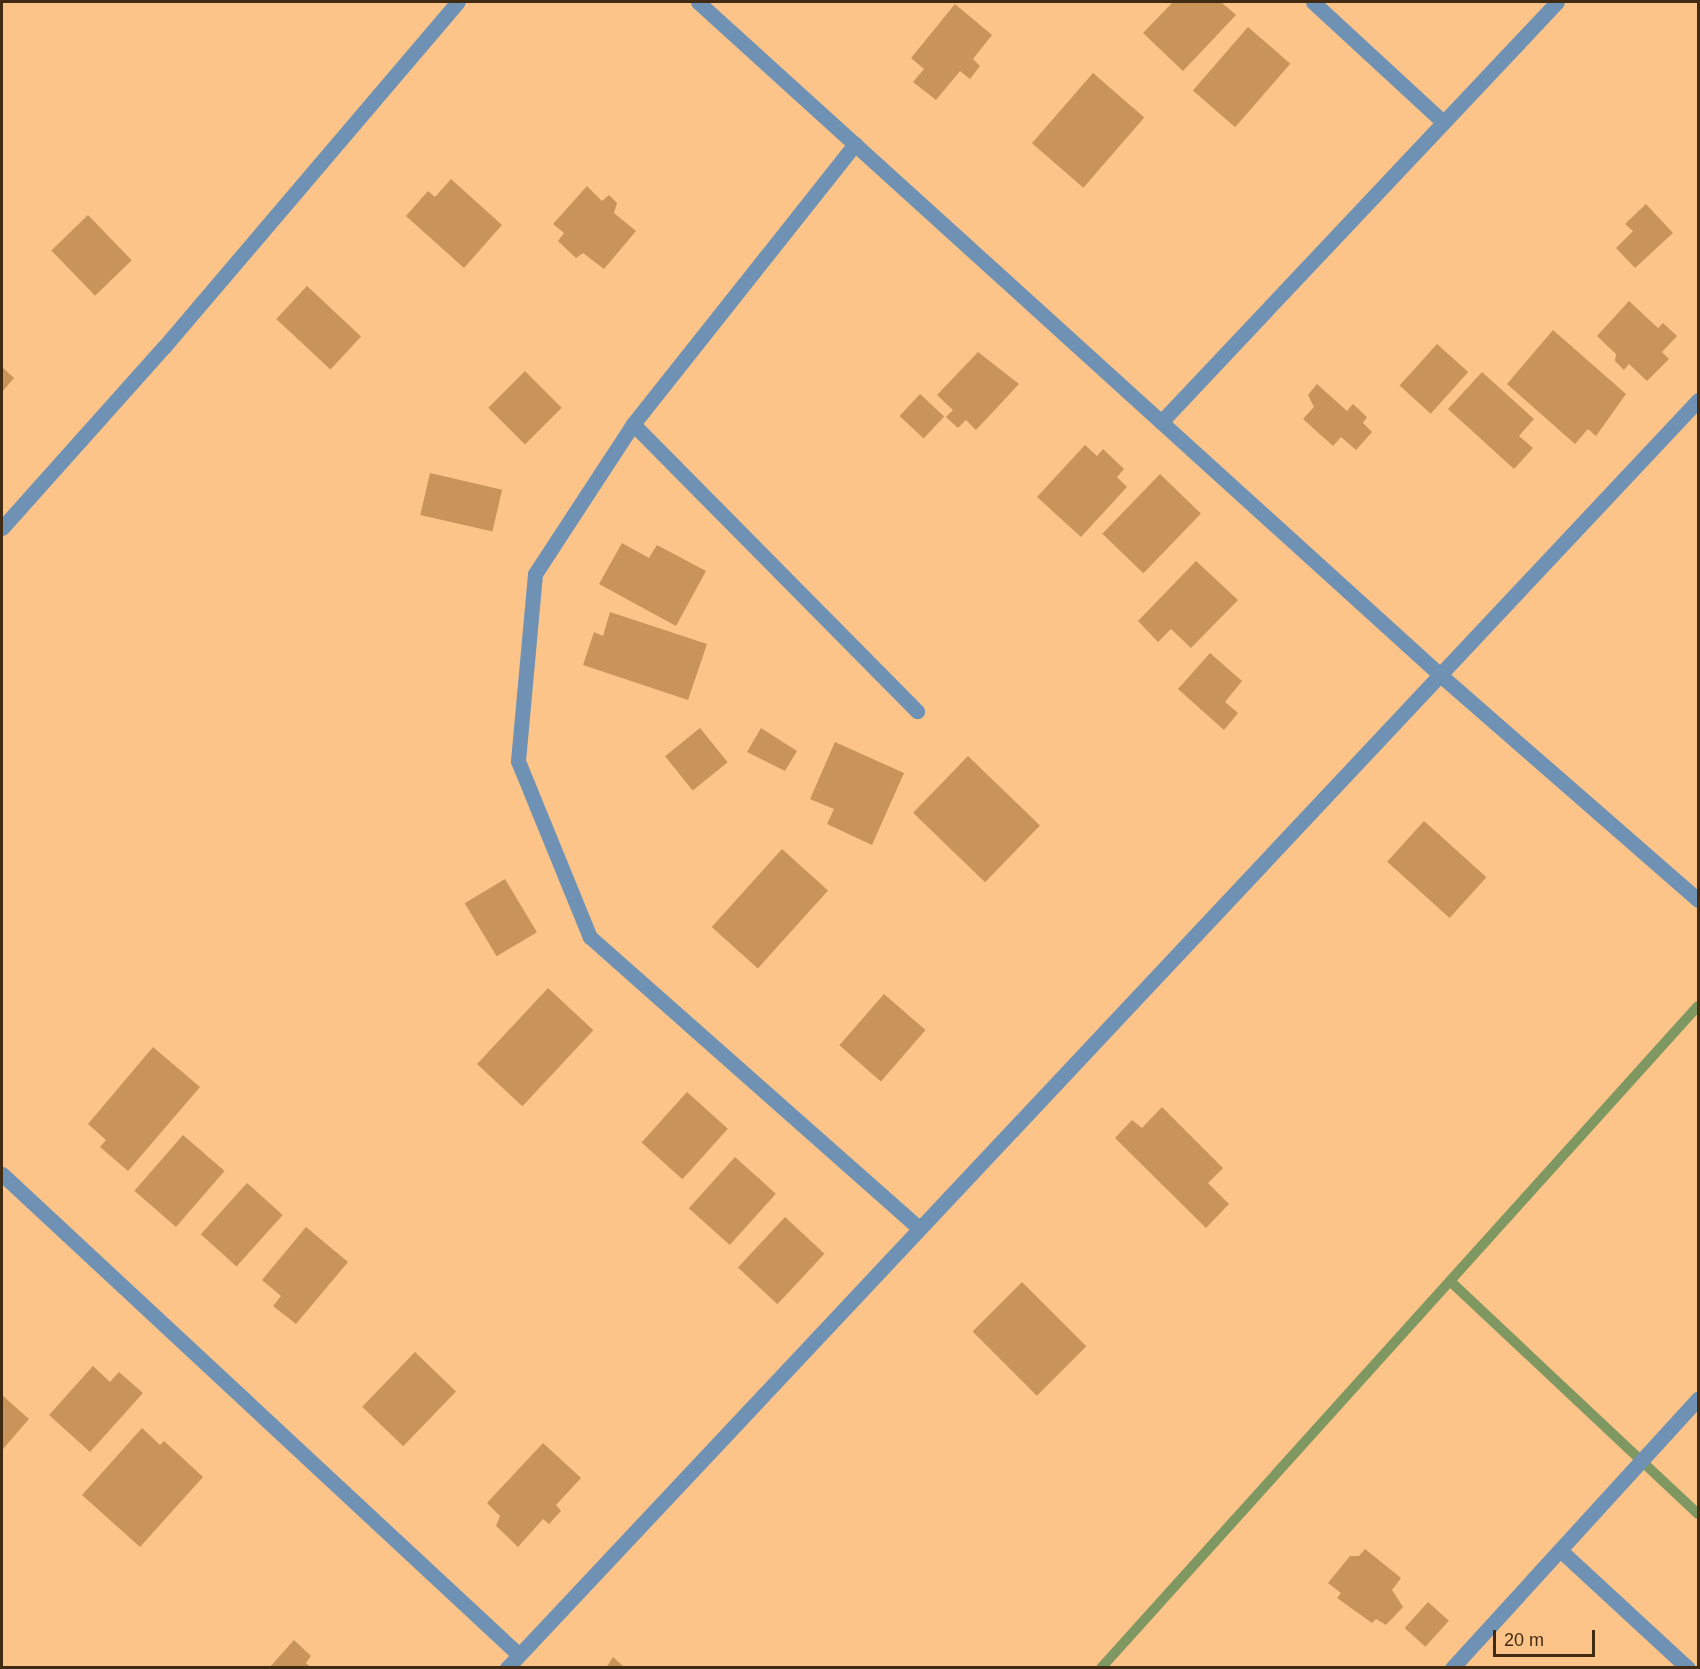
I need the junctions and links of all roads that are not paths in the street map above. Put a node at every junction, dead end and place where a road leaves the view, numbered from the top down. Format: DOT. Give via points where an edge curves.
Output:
graph roads {
  1 [pos="458,2"];
  2 [pos="698,2"];
  3 [pos="1313,2"];
  4 [pos="1557,2"];
  5 [pos="1443,122"];
  6 [pos="855,144"];
  7 [pos="1698,400"];
  8 [pos="1161,422"];
  9 [pos="633,424"];
  10 [pos="2,528"];
  11 [pos="1438,673"];
  12 [pos="917,711"];
  13 [pos="1698,900"];
  14 [pos="2,1174"];
  15 [pos="919,1228"];
  16 [pos="1698,1399"];
  17 [pos="1560,1550"];
  18 [pos="519,1655"];
  19 [pos="507,1668"];
  20 [pos="1452,1668"];
  21 [pos="1688,1668"];
  1 -- 10 [label="street" via="164,347"];
  2 -- 6 [label="street"];
  3 -- 5 [label="street"];
  4 -- 5 [label="street"];
  5 -- 8 [label="street"];
  6 -- 8 [label="street"];
  6 -- 9 [label="street"];
  7 -- 11 [label="street"];
  8 -- 11 [label="street"];
  9 -- 12 [label="street"];
  9 -- 15 [label="street" via="535,574 518,761 590,937"];
  11 -- 13 [label="street"];
  11 -- 15 [label="street"];
  14 -- 18 [label="street"];
  15 -- 18 [label="street"];
  16 -- 17 [label="street"];
  17 -- 20 [label="street"];
  17 -- 21 [label="street"];
  18 -- 19 [label="street"];
}
